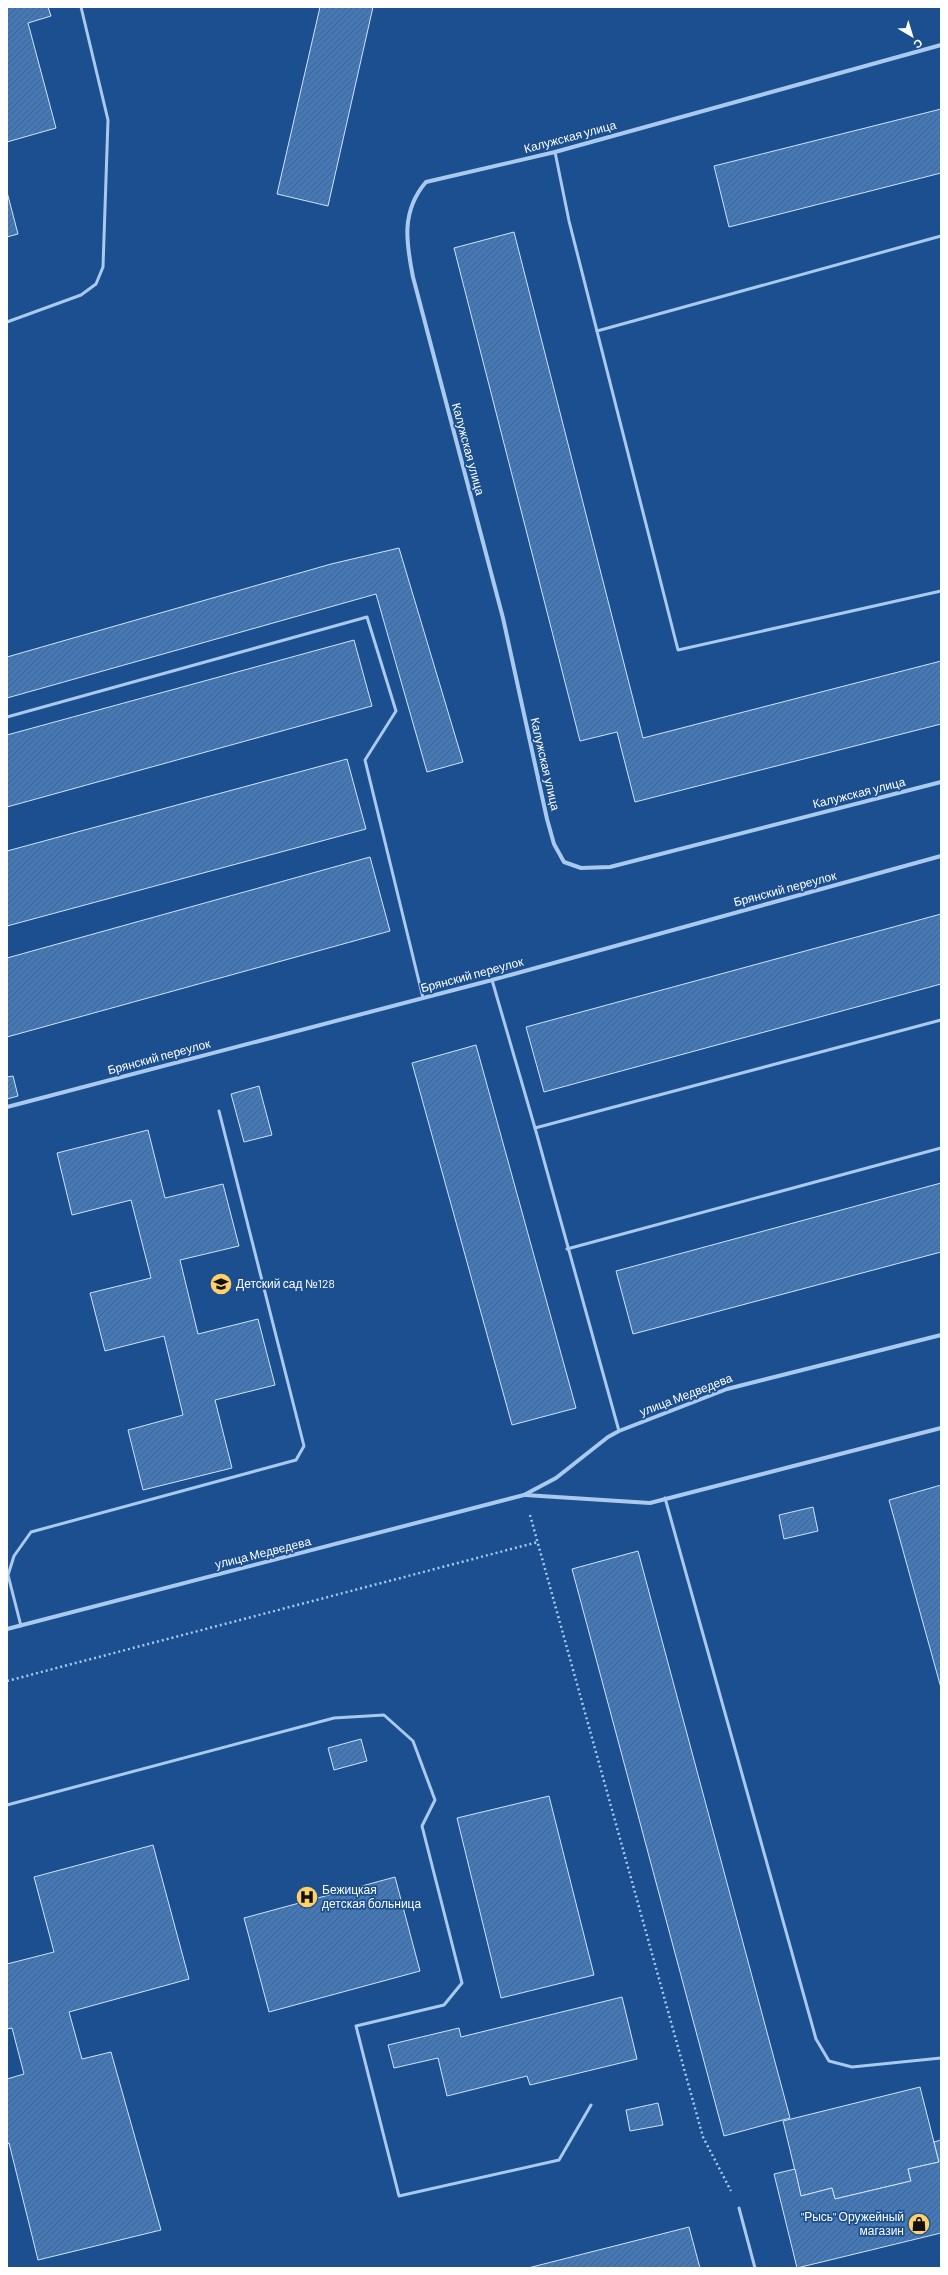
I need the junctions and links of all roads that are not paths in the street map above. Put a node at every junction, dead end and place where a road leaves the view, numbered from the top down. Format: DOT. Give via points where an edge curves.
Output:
graph roads {
  1 [pos="81,7"];
  2 [pos="941,45"];
  3 [pos="555,152"];
  4 [pos="941,236"];
  5 [pos="7,322"];
  6 [pos="597,331"];
  7 [pos="941,591"];
  8 [pos="7,717"];
  9 [pos="941,782"];
  10 [pos="941,856"];
  11 [pos="492,980"];
  12 [pos="423,998"];
  13 [pos="941,1020"];
  14 [pos="7,1107"];
  15 [pos="219,1111"];
  16 [pos="535,1128"];
  17 [pos="941,1148"];
  18 [pos="567,1249"];
  19 [pos="941,1335"];
  20 [pos="941,1428"];
  21 [pos="619,1432"];
  22 [pos="524,1495"];
  23 [pos="666,1498"];
  24 [pos="21,1626"];
  25 [pos="7,1629"];
  26 [pos="7,1805"];
  27 [pos="941,2058"];
  28 [pos="591,2105"];
  29 [pos="739,2208"];
  30 [pos="755,2268"];
  1 -- 5 [label="lane" via="108,120 103,268 96,284 81,295"];
  2 -- 3 [label="street, Калужская улица"];
  3 -- 6 [label="lane" via="569,221"];
  3 -- 9 [label="street, Калужская улица" via="426,182 416,194 408,217 407,243 413,277 502,618 547,819 554,844 564,862 581,868 610,867"];
  4 -- 6 [label="lane"];
  6 -- 7 [label="lane" via="678,650"];
  8 -- 12 [label="lane" via="367,617 396,711 365,760"];
  10 -- 11 [label="street, Брянский переулок"];
  11 -- 12 [label="street, Брянский переулок"];
  11 -- 16 [label="lane"];
  12 -- 14 [label="street, Брянский переулок"];
  13 -- 16 [label="lane"];
  15 -- 24 [label="lane" via="304,1446 296,1460 31,1532 14,1556 8,1575"];
  16 -- 18 [label="lane"];
  17 -- 18 [label="lane"];
  18 -- 21 [label="lane"];
  19 -- 21 [label="street, улица Медведева" via="727,1389"];
  20 -- 23 [label="street, улица Медведева"];
  21 -- 22 [label="street, улица Медведева" via="608,1437 556,1478"];
  22 -- 23 [label="street, улица Медведева" via="650,1503"];
  22 -- 24 [label="street, улица Медведева"];
  23 -- 27 [label="lane" via="816,2039 829,2061 852,2066"];
  24 -- 25 [label="street, улица Медведева"];
  26 -- 28 [label="lane" via="334,1718 384,1715 413,1741 435,1800 422,1826 462,1983 444,2005 356,2026 399,2196 559,2160"];
  29 -- 30 [label="lane"];
}
